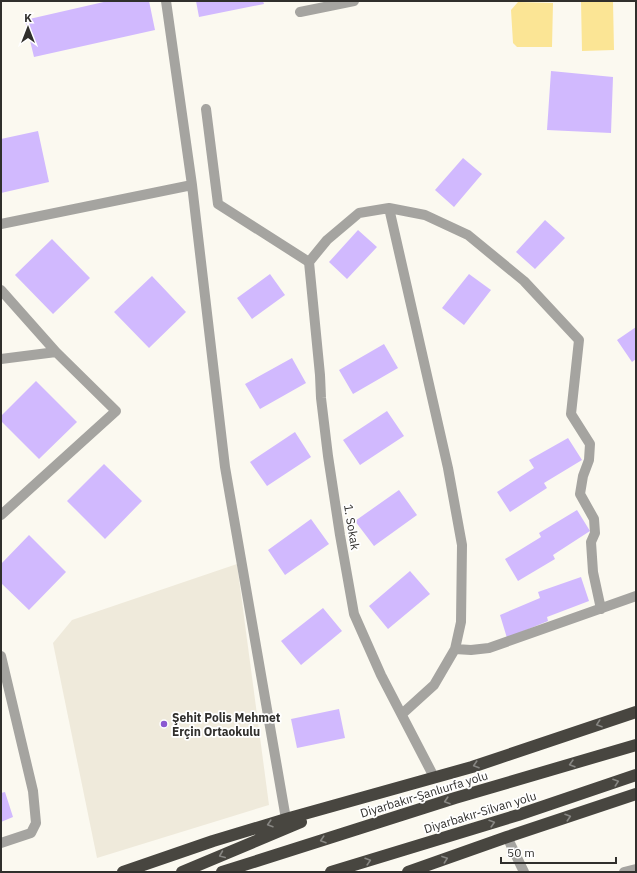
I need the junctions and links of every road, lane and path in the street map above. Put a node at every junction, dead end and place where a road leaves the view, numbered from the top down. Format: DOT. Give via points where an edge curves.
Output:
graph roads {
  1 [pos="166,1"];
  2 [pos="354,1"];
  3 [pos="300,12"];
  4 [pos="206,109"];
  5 [pos="192,185"];
  6 [pos="390,208"];
  7 [pos="1,224"];
  8 [pos="309,262"];
  9 [pos="1,290"];
  10 [pos="56,352"];
  11 [pos="1,359"];
  12 [pos="1,515"];
  13 [pos="636,596"];
  14 [pos="601,609"];
  15 [pos="454,649"];
  16 [pos="1,656"];
  17 [pos="636,712"];
  18 [pos="402,714"];
  19 [pos="636,745"];
  20 [pos="636,775"];
  21 [pos="434,778"];
  22 [pos="636,794"];
  23 [pos="348,802"];
  24 [pos="286,819"];
  25 [pos="507,837"];
  26 [pos="1,842"];
  27 [pos="636,869"];
  28 [pos="409,871"];
  29 [pos="123,872"];
  30 [pos="182,872"];
  31 [pos="222,872"];
  32 [pos="331,872"];
  33 [pos="524,872"];
  34 [pos="624,872"];
  1 -- 5 [label="street"];
  2 -- 3 [label="street"];
  4 -- 8 [label="street" via="218,204"];
  5 -- 7 [label="street"];
  5 -- 24 [label="street" via="225,467"];
  6 -- 8 [label="street" via="359,213 328,240"];
  6 -- 14 [label="street" via="425,215 468,235 524,281 579,340 571,414 590,444 589,460 580,494 594,519 595,533 591,542 592,572"];
  6 -- 15 [label="street" via="446,461 462,546 461,622"];
  8 -- 18 [label="street, 1. Sokak" via="328,456 354,614 381,675"];
  9 -- 10 [label="street"];
  10 -- 11 [label="street"];
  10 -- 12 [label="street" via="116,411"];
  13 -- 14 [label="street"];
  14 -- 15 [label="street" via="489,648"];
  15 -- 18 [label="street" via="434,685"];
  16 -- 26 [label="street" via="33,790 36,823 31,833"];
  17 -- 21 [label="highway, one-way"];
  18 -- 21 [label="street, 1. Sokak"];
  19 -- 31 [label="highway, Diyarbakır-Şanlıurfa yolu, one-way" via="455,798"];
  32 -- 20 [label="highway, Diyarbakır-Silvan yolu, one-way" via="518,815"];
  21 -- 23 [label="highway"];
  25 -- 22 [label="highway, one-way"];
  23 -- 24 [label="highway"];
  23 -- 30 [label="highway, one-way"];
  24 -- 29 [label="highway, one-way"];
  28 -- 25 [label="highway, one-way"];
  25 -- 33 [label="street"];
  27 -- 34 [label="street"];
}
